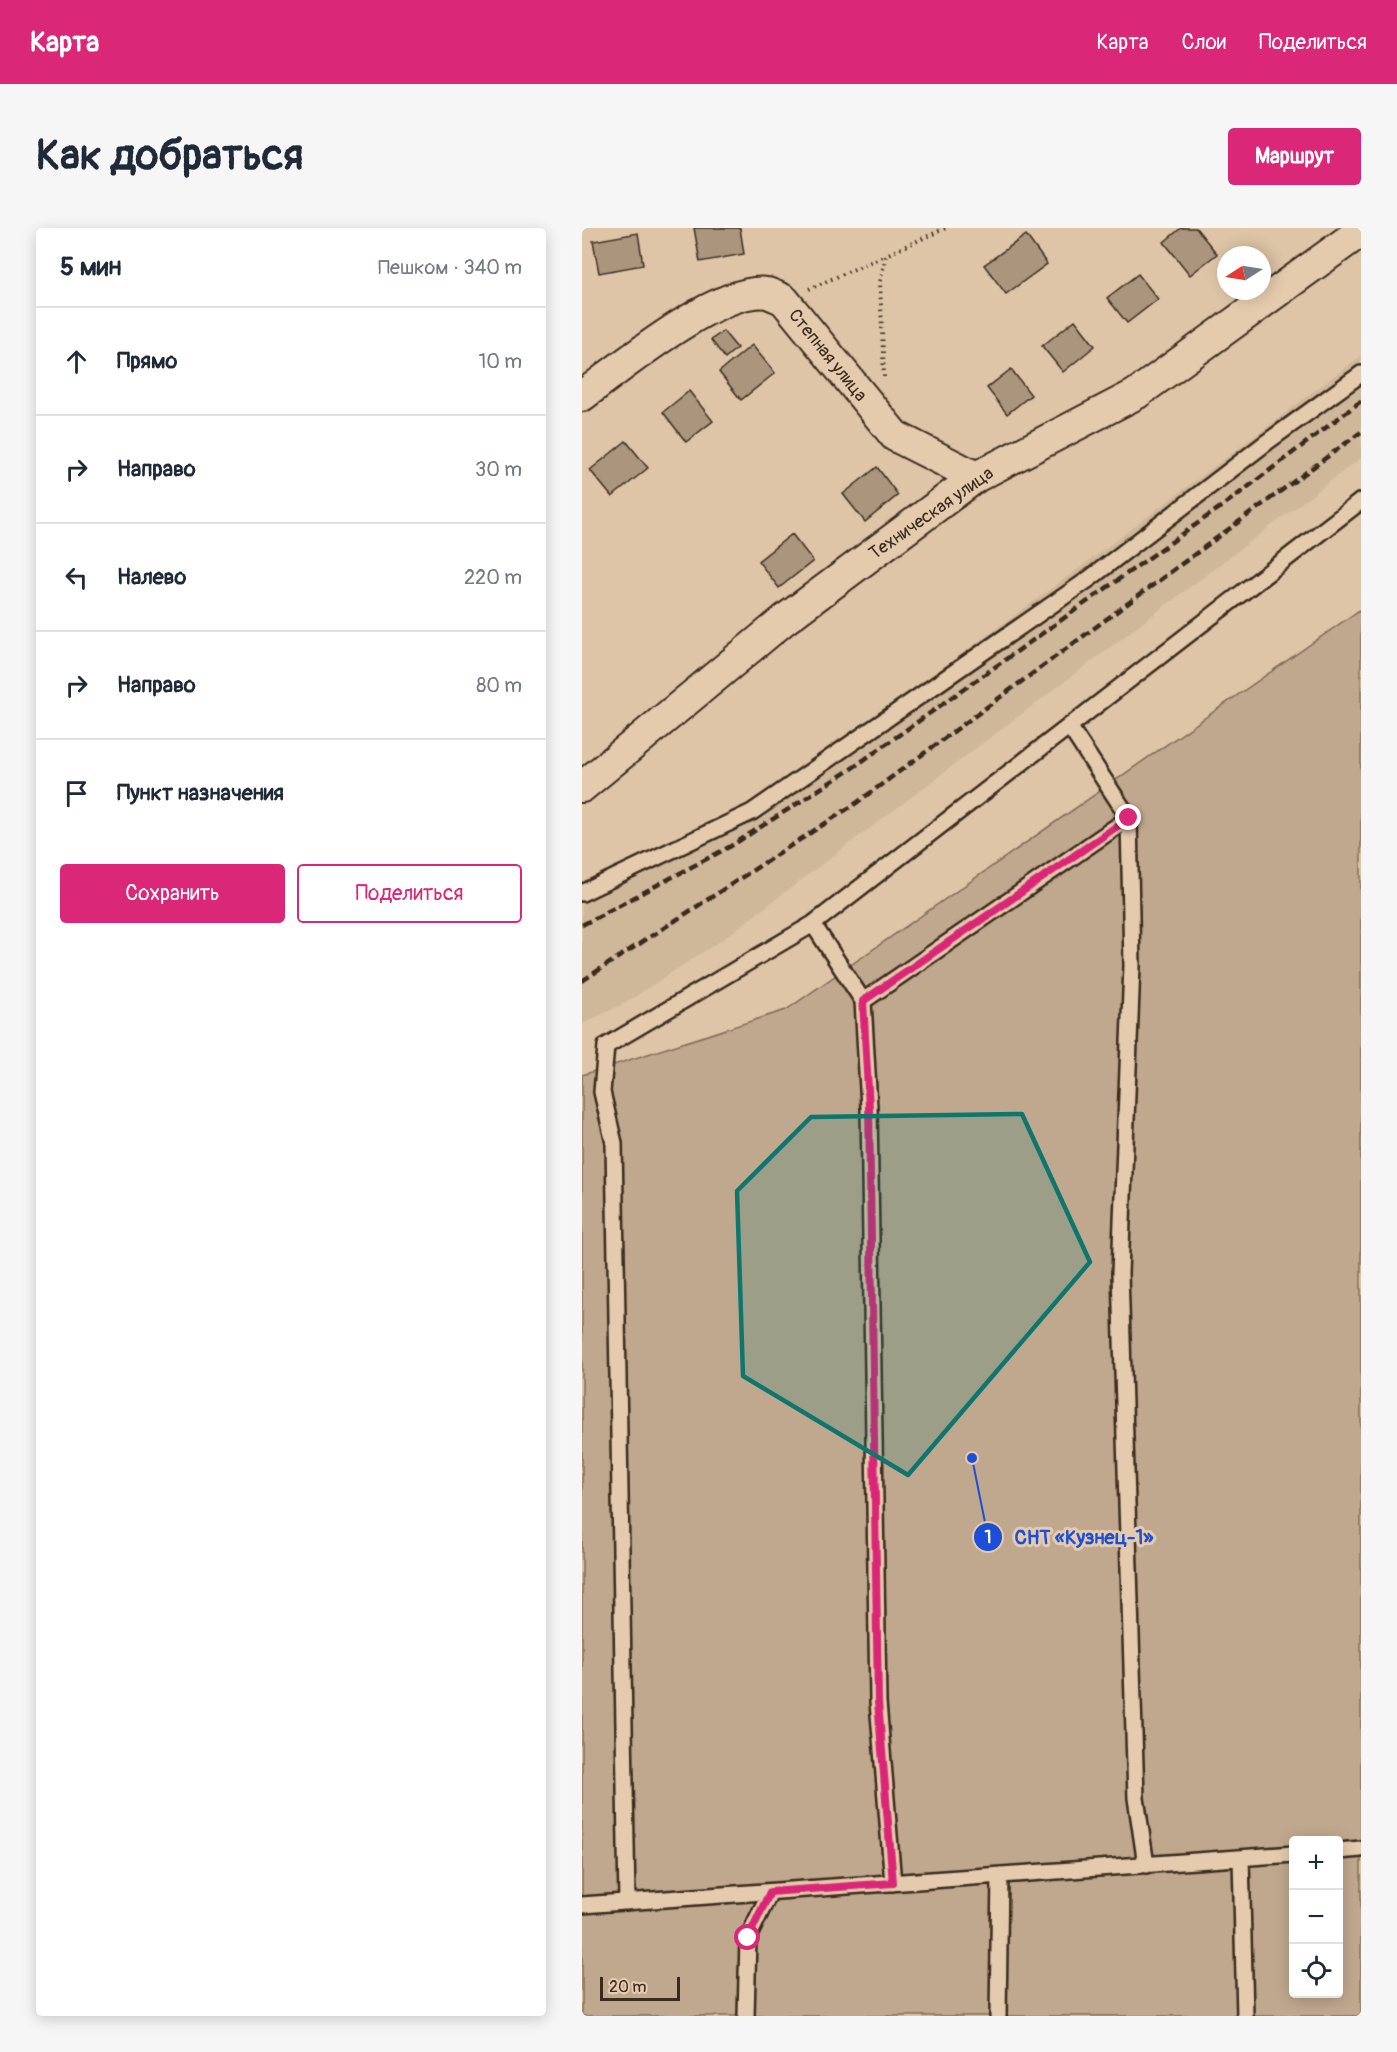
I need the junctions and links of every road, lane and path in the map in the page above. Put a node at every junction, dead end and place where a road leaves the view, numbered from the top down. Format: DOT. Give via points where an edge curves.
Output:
graph roads {
  1 [pos="946,228"];
  2 [pos="1361,231"];
  3 [pos="886,255"];
  4 [pos="784,300"];
  5 [pos="1361,374"];
  6 [pos="582,396"];
  7 [pos="872,411"];
  8 [pos="976,477"];
  9 [pos="1361,501"];
  10 [pos="1069,726"];
  11 [pos="582,787"];
  12 [pos="1129,818"];
  13 [pos="582,893"];
  14 [pos="813,924"];
  15 [pos="863,1001"];
  16 [pos="1361,1849"];
  17 [pos="1343,1851"];
  18 [pos="1289,1854"];
  19 [pos="1241,1858"];
  20 [pos="1146,1865"];
  21 [pos="1000,1875"];
  22 [pos="893,1883"];
  23 [pos="770,1892"];
  24 [pos="627,1902"];
  25 [pos="582,1905"];
  26 [pos="746,2016"];
  27 [pos="998,2016"];
  28 [pos="1245,2016"];
  1 -- 3 [label="path"];
  2 -- 8 [label="street, Техническая улица" via="1136,394"];
  3 -- 4 [label="path"];
  3 -- 7 [label="path" via="880,282 885,392"];
  4 -- 6 [label="street, Степная улица" via="766,293 745,296 696,314"];
  4 -- 7 [label="street, Степная улица"];
  5 -- 13 [label="lane" via="1089,579 752,812"];
  7 -- 8 [label="street, Степная улица" via="895,436"];
  8 -- 11 [label="street, Техническая улица" via="784,620"];
  9 -- 10 [label="lane"];
  10 -- 12 [label="lane"];
  10 -- 14 [label="lane"];
  12 -- 15 [label="lane"];
  12 -- 20 [label="lane" via="1132,966 1120,1273 1136,1798"];
  14 -- 15 [label="lane"];
  14 -- 24 [label="lane" via="606,1046 602,1092 614,1143"];
  15 -- 22 [label="lane" via="869,1107 878,1702"];
  16 -- 17 [label="lane"];
  18 -- 19 [label="lane"];
  19 -- 20 [label="lane"];
  19 -- 28 [label="lane"];
  20 -- 21 [label="lane"];
  21 -- 22 [label="lane"];
  21 -- 27 [label="lane"];
  22 -- 23 [label="lane"];
  23 -- 24 [label="lane"];
  23 -- 26 [label="lane" via="748,1938"];
  24 -- 25 [label="lane"];
}
